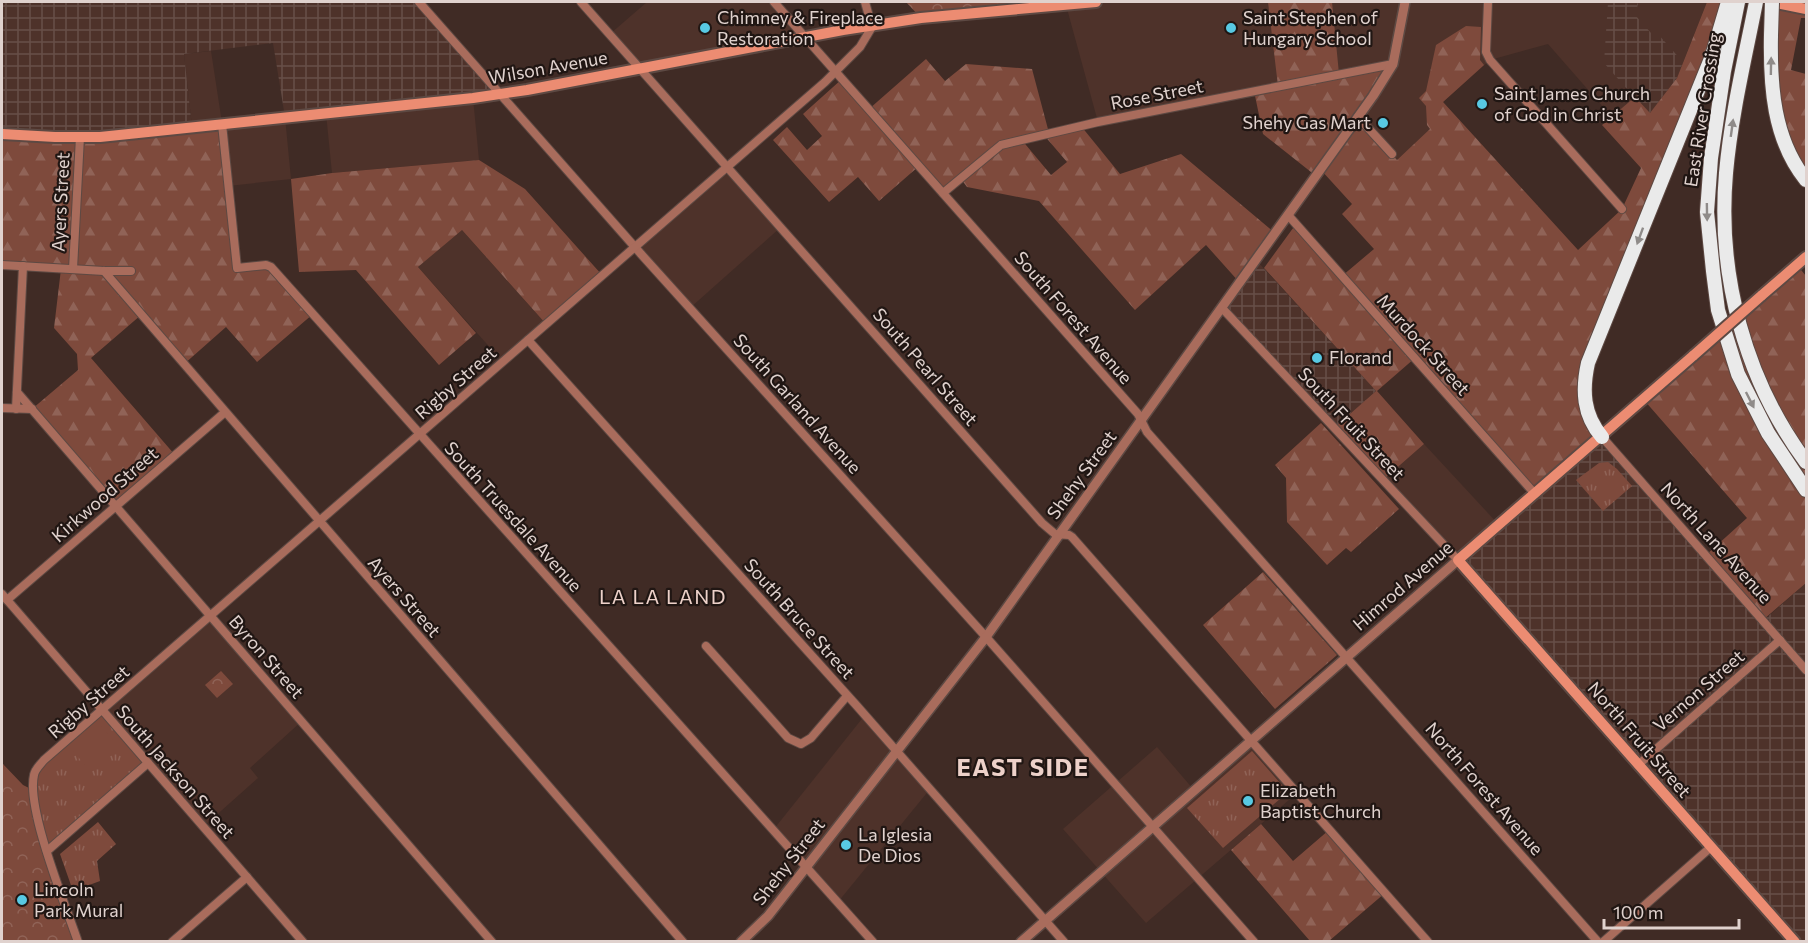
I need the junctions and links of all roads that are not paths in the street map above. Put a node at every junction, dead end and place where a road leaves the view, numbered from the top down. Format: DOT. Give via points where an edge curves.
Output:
graph roads {
  1 [pos="419,2"];
  2 [pos="581,2"];
  3 [pos="774,2"];
  4 [pos="865,2"];
  5 [pos="1096,2"];
  6 [pos="1405,2"];
  7 [pos="1488,2"];
  8 [pos="1728,2"];
  9 [pos="1738,2"];
  10 [pos="1756,2"];
  11 [pos="1772,2"];
  12 [pos="1806,9"];
  13 [pos="872,27"];
  14 [pos="1727,27"];
  15 [pos="805,37"];
  16 [pos="1393,64"];
  17 [pos="640,68"];
  18 [pos="835,71"];
  19 [pos="500,94"];
  20 [pos="1359,117"];
  21 [pos="222,124"];
  22 [pos="2,134"];
  23 [pos="80,137"];
  24 [pos="1392,154"];
  25 [pos="728,166"];
  26 [pos="1806,180"];
  27 [pos="943,194"];
  28 [pos="1622,209"];
  29 [pos="1288,215"];
  30 [pos="635,247"];
  31 [pos="1806,257"];
  32 [pos="2,265"];
  33 [pos="23,266"];
  34 [pos="73,269"];
  35 [pos="131,271"];
  36 [pos="104,272"];
  37 [pos="1222,308"];
  38 [pos="528,340"];
  39 [pos="17,392"];
  40 [pos="2,408"];
  41 [pos="16,409"];
  42 [pos="32,409"];
  43 [pos="224,413"];
  44 [pos="1141,421"];
  45 [pos="419,435"];
  46 [pos="1602,437"];
  47 [pos="1806,462"];
  48 [pos="1806,490"];
  49 [pos="1535,494"];
  50 [pos="116,506"];
  51 [pos="319,522"];
  52 [pos="1060,534"];
  53 [pos="1458,561"];
  54 [pos="4,597"];
  55 [pos="211,616"];
  56 [pos="986,637"];
  57 [pos="1780,640"];
  58 [pos="706,646"];
  59 [pos="1347,657"];
  60 [pos="1806,670"];
  61 [pos="847,696"];
  62 [pos="102,710"];
  63 [pos="1251,741"];
  64 [pos="897,751"];
  65 [pos="148,763"];
  66 [pos="1638,765"];
  67 [pos="1152,826"];
  68 [pos="1711,847"];
  69 [pos="47,850"];
  70 [pos="807,866"];
  71 [pos="247,877"];
  72 [pos="1045,920"];
  73 [pos="78,942"];
  74 [pos="172,942"];
  75 [pos="303,942"];
  76 [pos="492,942"];
  77 [pos="683,942"];
  78 [pos="741,942"];
  79 [pos="873,942"];
  80 [pos="1021,942"];
  81 [pos="1064,942"];
  82 [pos="1254,942"];
  83 [pos="1428,942"];
  84 [pos="1601,942"];
  85 [pos="1795,942"];
  1 -- 19 [label="street, South Garland Avenue"];
  2 -- 17 [label="street, South Pearl Street"];
  3 -- 15 [label="street, South Forest Avenue"];
  4 -- 13 [label="street"];
  5 -- 13 [label="main road, Wilson Avenue" via="921,18"];
  6 -- 16 [label="street, Shehy Street"];
  7 -- 28 [label="street" via="1486,52 1490,60"];
  8 -- 14 [label="highway"];
  9 -- 14 [label="highway, East River Crossing"];
  47 -- 10 [label="highway, East River Crossing, one-way" via="1760,386 1740,330 1728,271 1726,174"];
  11 -- 12 [label="main road"];
  26 -- 11 [label="highway, one-way, bridge" via="1776,117 1770,78"];
  13 -- 15 [label="main road, Wilson Avenue"];
  13 -- 18 [label="street, Rigby Street" via="860,47"];
  14 -- 46 [label="highway, one-way" via="1588,363 1585,401 1589,417"];
  14 -- 48 [label="highway, East River Crossing, one-way" via="1707,212 1718,310 1732,360 1747,394 1779,452"];
  15 -- 17 [label="main road, Wilson Avenue"];
  15 -- 18 [label="street, South Forest Avenue"];
  16 -- 20 [label="street, Shehy Street"];
  16 -- 27 [label="street, Rose Street" via="1001,145"];
  17 -- 19 [label="main road, Wilson Avenue"];
  17 -- 25 [label="street, South Pearl Street"];
  18 -- 25 [label="street, Rigby Street"];
  18 -- 27 [label="street, South Forest Avenue"];
  19 -- 21 [label="main road, Wilson Avenue"];
  19 -- 30 [label="street, South Garland Avenue"];
  20 -- 24 [label="street"];
  20 -- 29 [label="street, Shehy Street"];
  21 -- 23 [label="main road, Wilson Avenue"];
  21 -- 45 [label="street, South Truesdale Avenue" via="237,268 271,267"];
  22 -- 23 [label="main road, Wilson Avenue"];
  23 -- 34 [label="street, Ayers Street"];
  25 -- 30 [label="street, Rigby Street"];
  25 -- 52 [label="street, South Pearl Street" via="1042,522"];
  27 -- 44 [label="street, South Forest Avenue"];
  29 -- 37 [label="street, Shehy Street"];
  29 -- 49 [label="street, Murdock Street"];
  30 -- 38 [label="street, Rigby Street"];
  30 -- 56 [label="street, South Garland Avenue"];
  31 -- 46 [label="main road, Himrod Avenue, bridge"];
  32 -- 33 [label="street"];
  33 -- 34 [label="street"];
  33 -- 39 [label="street"];
  34 -- 36 [label="street"];
  35 -- 36 [label="street"];
  36 -- 43 [label="street, Ayers Street"];
  37 -- 44 [label="street, Shehy Street"];
  37 -- 53 [label="street, South Fruit Street"];
  38 -- 45 [label="street, Rigby Street"];
  38 -- 61 [label="street, South Bruce Street"];
  39 -- 41 [label="street"];
  39 -- 42 [label="street, Byron Street"];
  40 -- 41 [label="street"];
  41 -- 42 [label="street"];
  42 -- 50 [label="street, Byron Street"];
  43 -- 50 [label="street, Kirkwood Street"];
  43 -- 51 [label="street, Ayers Street"];
  44 -- 52 [label="street, Shehy Street"];
  44 -- 59 [label="street, South Forest Avenue"];
  45 -- 51 [label="street, Rigby Street"];
  45 -- 70 [label="street, South Truesdale Avenue"];
  46 -- 49 [label="main road, Himrod Avenue"];
  46 -- 57 [label="street, North Lane Avenue"];
  49 -- 53 [label="main road, Himrod Avenue"];
  50 -- 54 [label="street, Kirkwood Street"];
  50 -- 55 [label="street, Byron Street"];
  51 -- 55 [label="street, Rigby Street"];
  51 -- 77 [label="street, Ayers Street"];
  52 -- 56 [label="street, Shehy Street"];
  52 -- 63 [label="street, South Pearl Street" via="1072,537"];
  53 -- 59 [label="street, Himrod Avenue"];
  53 -- 66 [label="main road, North Fruit Street"];
  54 -- 62 [label="street, South Jackson Street"];
  55 -- 62 [label="street, Rigby Street"];
  55 -- 76 [label="street, Byron Street"];
  56 -- 64 [label="street, Shehy Street"];
  56 -- 67 [label="street, South Garland Avenue"];
  57 -- 60 [label="street, North Lane Avenue"];
  57 -- 66 [label="street, Vernon Street"];
  58 -- 61 [label="street" via="796,743 811,738"];
  59 -- 63 [label="street, Himrod Avenue"];
  59 -- 84 [label="street, North Forest Avenue"];
  61 -- 64 [label="street, South Bruce Street"];
  62 -- 65 [label="street, South Jackson Street"];
  62 -- 69 [label="street, Rigby Street" via="44,760 34,775 34,799"];
  63 -- 67 [label="street, Himrod Avenue"];
  63 -- 83 [label="street, South Pearl Street"];
  64 -- 70 [label="street, Shehy Street"];
  64 -- 72 [label="street, South Bruce Street"];
  65 -- 69 [label="street"];
  65 -- 71 [label="street, South Jackson Street"];
  66 -- 68 [label="main road, North Fruit Street"];
  67 -- 72 [label="street, Himrod Avenue"];
  67 -- 82 [label="street, South Garland Avenue"];
  68 -- 84 [label="street"];
  68 -- 85 [label="main road, North Fruit Street"];
  69 -- 73 [label="street"];
  70 -- 78 [label="street, Shehy Street" via="768,916"];
  70 -- 79 [label="street, South Truesdale Avenue"];
  71 -- 74 [label="street"];
  71 -- 75 [label="street, South Jackson Street"];
  72 -- 80 [label="street, Himrod Avenue"];
  72 -- 81 [label="street, South Bruce Street"];
}
